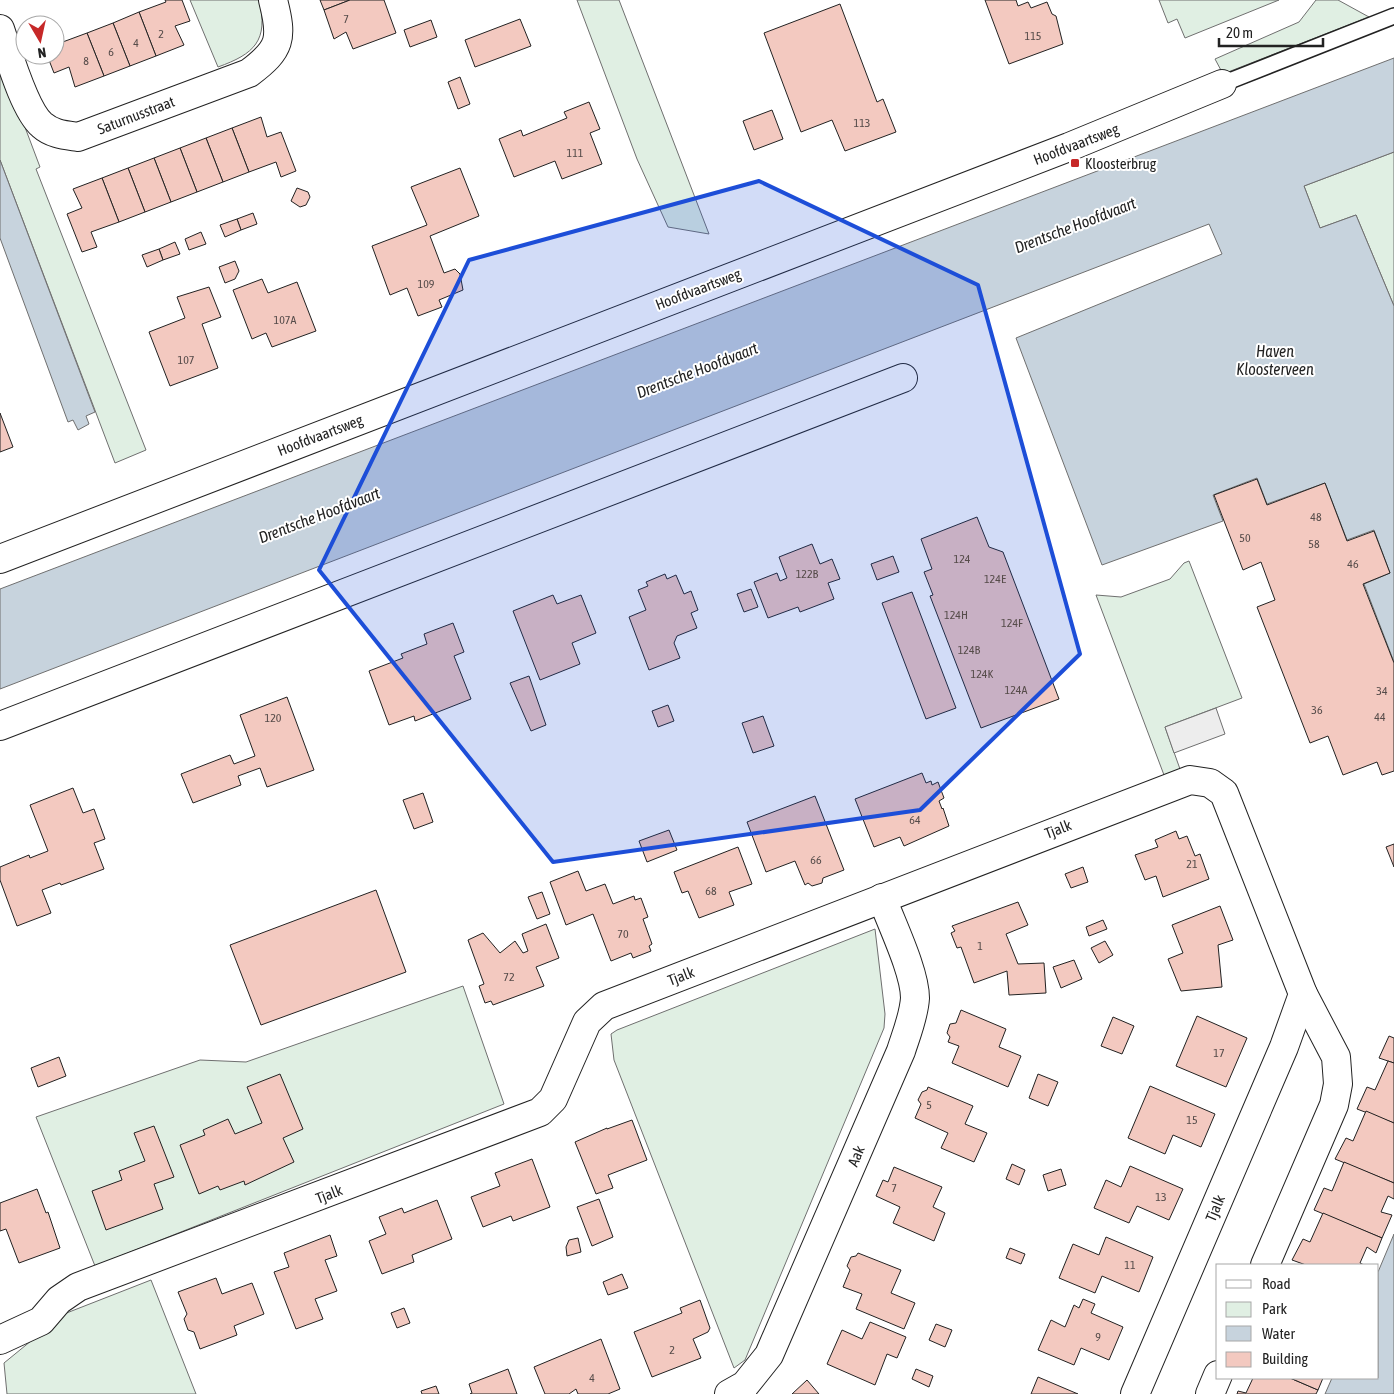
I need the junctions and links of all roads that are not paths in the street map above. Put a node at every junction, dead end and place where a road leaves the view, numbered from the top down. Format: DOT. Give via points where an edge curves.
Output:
graph roads {
  1 [pos="273,0"];
  2 [pos="1394,16"];
  3 [pos="0,29"];
  4 [pos="1222,84"];
  5 [pos="903,378"];
  6 [pos="0,559"];
  7 [pos="0,726"];
  8 [pos="882,898"];
  9 [pos="1303,994"];
  10 [pos="1265,1264"];
  11 [pos="0,1340"];
  12 [pos="1216,1379"];
  13 [pos="729,1394"];
  14 [pos="1135,1394"];
  15 [pos="1210,1394"];
  1 -- 3 [label="street, Saturnusstraat" via="278,23 277,45 266,60 248,73 78,137 58,134 41,124 26,100"];
  2 -- 4 [label="lane, Hoofdvaartsweg"];
  4 -- 6 [label="street, Hoofdvaartsweg" via="1069,147"];
  5 -- 7 [label="street"];
  8 -- 9 [label="street, Tjalk" via="1159,790 1190,780 1210,783 1224,793"];
  8 -- 11 [label="street, Tjalk" via="604,1006 588,1022 553,1099 540,1112 525,1120 78,1287 41,1320"];
  8 -- 13 [label="street, Aak" via="910,974 915,998 910,1024 769,1355 745,1385"];
  9 -- 10 [label="street, Tjalk" via="1336,1057 1338,1084 1334,1105"];
  9 -- 14 [label="street, Tjalk" via="1284,1047"];
  12 -- 15 [label="street"];
}
